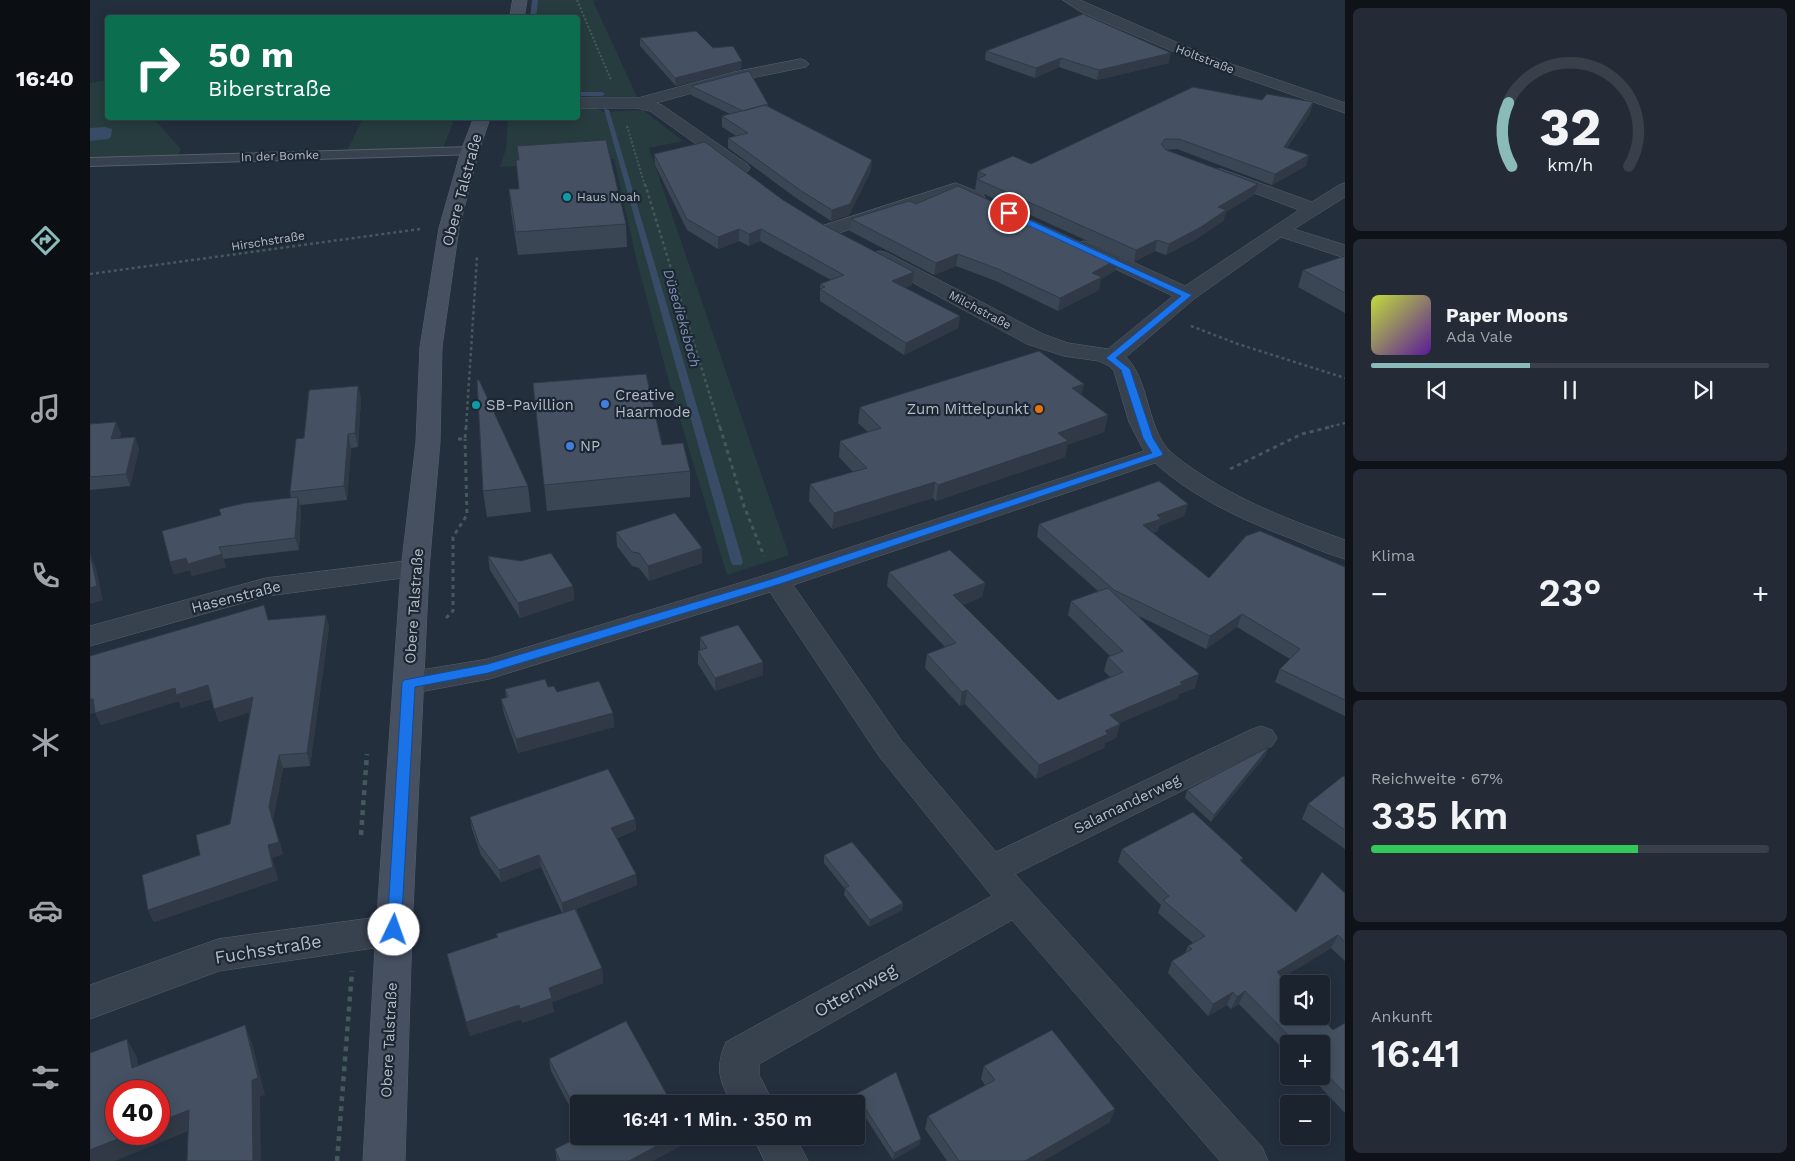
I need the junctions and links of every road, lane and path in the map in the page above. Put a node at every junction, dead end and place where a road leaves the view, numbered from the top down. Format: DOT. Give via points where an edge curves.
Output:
graph roads {
  1 [pos="520,0"];
  2 [pos="577,0"];
  3 [pos="1070,0"];
  4 [pos="518,15"];
  5 [pos="801,64"];
  6 [pos="580,103"];
  7 [pos="629,103"];
  8 [pos="1345,108"];
  9 [pos="481,120"];
  10 [pos="470,151"];
  11 [pos="90,162"];
  12 [pos="1206,169"];
  13 [pos="753,177"];
  14 [pos="1345,189"];
  15 [pos="991,205"];
  16 [pos="1314,208"];
  17 [pos="448,228"];
  18 [pos="1279,230"];
  19 [pos="1072,242"];
  20 [pos="477,251"];
  21 [pos="1345,252"];
  22 [pos="90,274"];
  23 [pos="1187,295"];
  24 [pos="1162,315"];
  25 [pos="1111,358"];
  26 [pos="1345,378"];
  27 [pos="1345,423"];
  28 [pos="465,439"];
  29 [pos="428,442"];
  30 [pos="1158,454"];
  31 [pos="1198,484"];
  32 [pos="1345,550"];
  33 [pos="415,570"];
  34 [pos="776,581"];
  35 [pos="90,636"];
  36 [pos="411,646"];
  37 [pos="409,683"];
  38 [pos="1261,738"];
  39 [pos="992,870"];
  40 [pos="1016,900"];
  41 [pos="394,930"];
  42 [pos="355,935"];
  43 [pos="90,1002"];
  44 [pos="749,1095"];
  45 [pos="778,1145"];
  46 [pos="337,1161"];
  47 [pos="384,1161"];
  48 [pos="787,1161"];
  49 [pos="1247,1161"];
  1 -- 4 [label="street"];
  2 -- 7 [label="path"];
  3 -- 8 [label="street, Holtstraße" via="1203,59"];
  5 -- 7 [label="street"];
  6 -- 7 [label="street"];
  7 -- 13 [label="street" via="656,108 670,115"];
  7 -- 34 [label="path" via="744,506"];
  9 -- 10 [label="street, Obere Talstraße"];
  10 -- 11 [label="lane, In der Bomke"];
  10 -- 17 [label="street, Obere Talstraße"];
  12 -- 16 [label="street"];
  14 -- 16 [label="street"];
  15 -- 25 [label="street, Milchstraße" via="956,189 821,225 1034,339 1064,349"];
  16 -- 18 [label="street"];
  17 -- 22 [label="path, Hirschstraße" via="358,236"];
  17 -- 29 [label="street, Obere Talstraße" via="431,347"];
  18 -- 21 [label="street"];
  18 -- 23 [label="street"];
  19 -- 23 [label="street"];
  20 -- 28 [label="path"];
  23 -- 24 [label="street"];
  24 -- 25 [label="street"];
  24 -- 26 [label="path" via="1238,344"];
  25 -- 30 [label="street" via="1125,369 1148,438"];
  27 -- 31 [label="path" via="1302,434"];
  28 -- 29 [label="path"];
  28 -- 36 [label="path" via="467,515 453,537 453,612"];
  29 -- 33 [label="street, Obere Talstraße"];
  30 -- 31 [label="street"];
  30 -- 34 [label="street"];
  31 -- 32 [label="street" via="1271,522"];
  33 -- 35 [label="street, Hasenstraße" via="266,587"];
  33 -- 36 [label="street, Obere Talstraße"];
  34 -- 37 [label="street" via="488,668"];
  34 -- 39 [label="street" via="890,748"];
  36 -- 37 [label="street, Obere Talstraße"];
  37 -- 41 [label="street, Obere Talstraße"];
  38 -- 39 [label="street, Salamanderweg"];
  39 -- 40 [label="street"];
  40 -- 44 [label="street, Otternweg" via="740,1055 739,1078"];
  40 -- 49 [label="street"];
  41 -- 42 [label="street, Fuchsstraße"];
  41 -- 47 [label="street, Obere Talstraße"];
  42 -- 43 [label="street, Fuchsstraße" via="218,955"];
  42 -- 46 [label="path"];
  45 -- 48 [label="street"];
}
